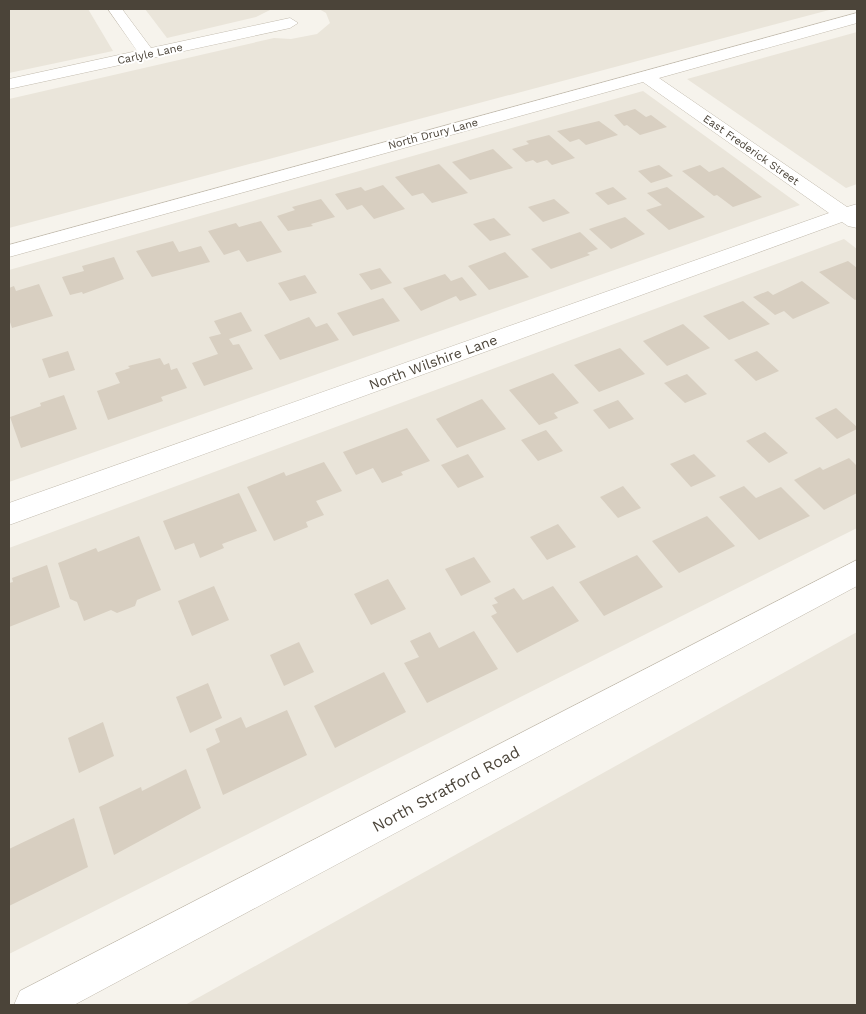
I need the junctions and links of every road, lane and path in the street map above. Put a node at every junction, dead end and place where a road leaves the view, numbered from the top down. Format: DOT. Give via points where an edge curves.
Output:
graph roads {
  1 [pos="115,9"];
  2 [pos="857,18"];
  3 [pos="290,23"];
  4 [pos="146,54"];
  5 [pos="645,76"];
  6 [pos="9,84"];
  7 [pos="853,216"];
  8 [pos="9,251"];
  9 [pos="9,514"];
  10 [pos="857,572"];
  11 [pos="34,1005"];
  1 -- 4 [label="street"];
  2 -- 5 [label="street, North Drury Lane"];
  3 -- 4 [label="street, Carlyle Lane"];
  4 -- 6 [label="street, Carlyle Lane"];
  5 -- 7 [label="street, East Frederick Street"];
  5 -- 8 [label="street, North Drury Lane"];
  7 -- 9 [label="street, North Wilshire Lane"];
  10 -- 11 [label="street, North Stratford Road"];
}
